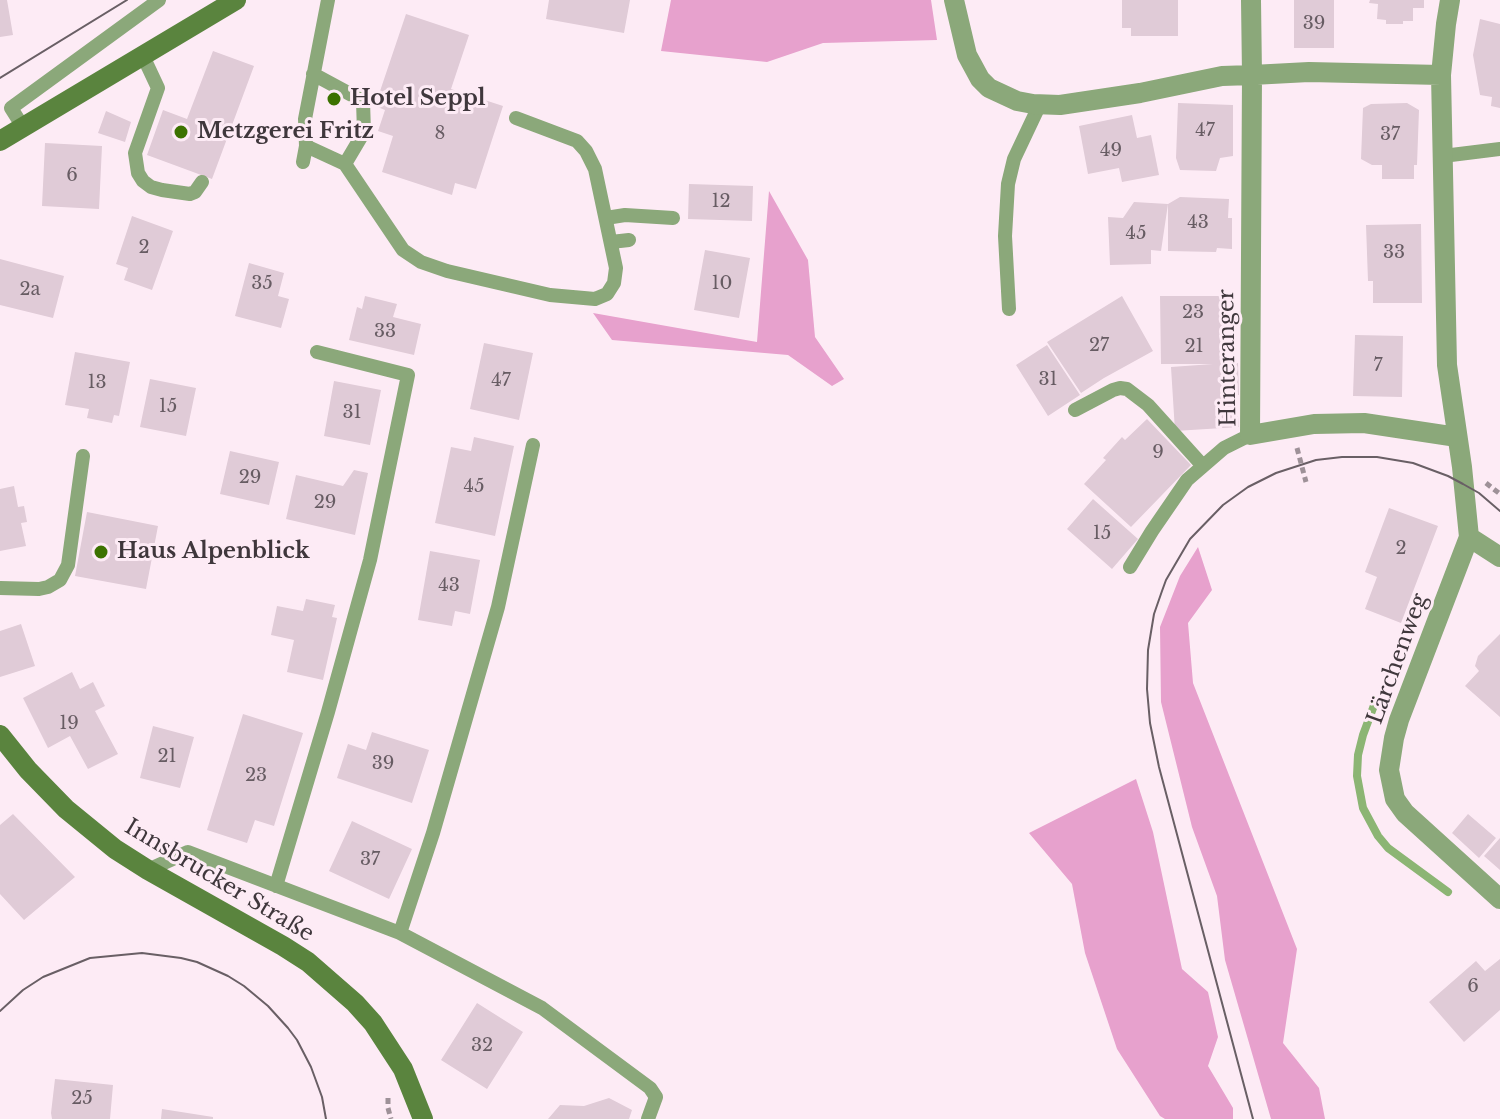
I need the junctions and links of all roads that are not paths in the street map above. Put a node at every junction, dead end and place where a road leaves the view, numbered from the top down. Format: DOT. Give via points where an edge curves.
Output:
graph roads {
  1 [pos="159,0"];
  2 [pos="236,0"];
  3 [pos="328,0"];
  4 [pos="954,0"];
  5 [pos="1251,0"];
  6 [pos="1450,0"];
  7 [pos="143,56"];
  8 [pos="313,74"];
  9 [pos="1252,75"];
  10 [pos="1441,75"];
  11 [pos="1040,104"];
  12 [pos="6,110"];
  13 [pos="516,118"];
  14 [pos="23,127"];
  15 [pos="0,141"];
  16 [pos="306,146"];
  17 [pos="1500,149"];
  18 [pos="1443,156"];
  19 [pos="303,162"];
  20 [pos="345,164"];
  21 [pos="202,182"];
  22 [pos="606,218"];
  23 [pos="673,218"];
  24 [pos="629,240"];
  25 [pos="611,242"];
  26 [pos="1009,309"];
  27 [pos="317,352"];
  28 [pos="1075,410"];
  29 [pos="1250,435"];
  30 [pos="1457,437"];
  31 [pos="533,445"];
  32 [pos="83,456"];
  33 [pos="1203,466"];
  34 [pos="1469,537"];
  35 [pos="1500,557"];
  36 [pos="1130,567"];
  37 [pos="0,588"];
  38 [pos="0,735"];
  39 [pos="148,870"];
  40 [pos="276,886"];
  41 [pos="1500,899"];
  42 [pos="400,933"];
  43 [pos="423,1119"];
  44 [pos="648,1119"];
  1 -- 12 [label="lane"];
  2 -- 7 [label="main road"];
  3 -- 8 [label="lane"];
  4 -- 11 [label="street" via="967,55 980,79 1002,95"];
  5 -- 9 [label="street, Hinteranger"];
  6 -- 10 [label="street"];
  7 -- 14 [label="main road"];
  7 -- 21 [label="lane" via="158,88 135,153 138,173 151,187 190,194"];
  8 -- 16 [label="lane"];
  8 -- 20 [label="lane" via="363,101 364,132"];
  9 -- 10 [label="street"];
  9 -- 11 [label="street" via="1079,103"];
  9 -- 29 [label="street, Hinteranger"];
  10 -- 18 [label="street"];
  11 -- 26 [label="lane" via="1008,184"];
  12 -- 14 [label="lane"];
  13 -- 22 [label="lane" via="577,141 586,151"];
  14 -- 15 [label="main road"];
  16 -- 19 [label="lane"];
  16 -- 20 [label="lane"];
  17 -- 18 [label="lane"];
  18 -- 30 [label="street" via="1447,365"];
  20 -- 25 [label="lane" via="403,250 447,271 550,295 595,299 614,283"];
  22 -- 23 [label="lane"];
  22 -- 25 [label="lane"];
  24 -- 25 [label="lane"];
  27 -- 40 [label="lane" via="408,375 370,560"];
  28 -- 33 [label="lane" via="1113,390 1127,389"];
  29 -- 30 [label="street, Hinteranger" via="1314,424 1364,423"];
  29 -- 33 [label="lane"];
  30 -- 34 [label="street"];
  31 -- 42 [label="lane" via="498,607"];
  32 -- 37 [label="lane" via="68,565 60,580 39,589"];
  33 -- 36 [label="lane" via="1187,480"];
  34 -- 35 [label="street"];
  34 -- 41 [label="street, Lärchenweg" via="1399,720 1389,770 1395,799 1405,813"];
  38 -- 39 [label="main road, Innsbrucker Straße" via="66,809"];
  39 -- 40 [label="lane" via="188,852"];
  39 -- 43 [label="main road, Innsbrucker Straße" via="308,962 355,1003 403,1069"];
  40 -- 42 [label="lane"];
  42 -- 44 [label="lane" via="542,1008 638,1079 656,1097"];
}
